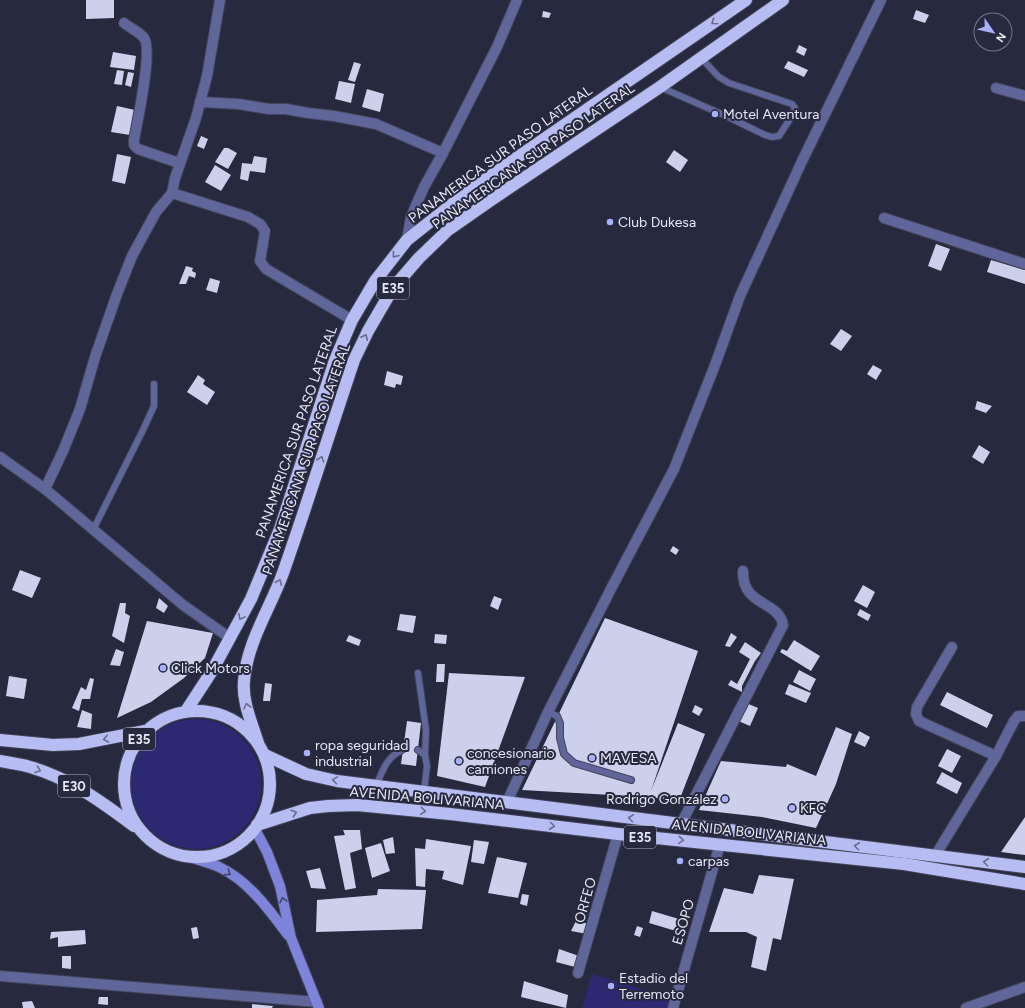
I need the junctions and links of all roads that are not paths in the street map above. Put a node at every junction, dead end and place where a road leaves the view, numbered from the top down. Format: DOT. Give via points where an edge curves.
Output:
graph roads {
  1 [pos="220,0"];
  2 [pos="517,0"];
  3 [pos="746,0"];
  4 [pos="783,0"];
  5 [pos="882,0"];
  6 [pos="124,23"];
  7 [pos="701,58"];
  8 [pos="660,87"];
  9 [pos="996,88"];
  10 [pos="1025,96"];
  11 [pos="200,102"];
  12 [pos="444,153"];
  13 [pos="180,163"];
  14 [pos="172,193"];
  15 [pos="884,218"];
  16 [pos="407,240"];
  17 [pos="1025,264"];
  18 [pos="352,320"];
  19 [pos="154,384"];
  20 [pos="0,458"];
  21 [pos="44,489"];
  22 [pos="93,530"];
  23 [pos="743,571"];
  24 [pos="230,638"];
  25 [pos="952,647"];
  26 [pos="418,673"];
  27 [pos="186,711"];
  28 [pos="548,712"];
  29 [pos="1025,716"];
  30 [pos="145,731"];
  31 [pos="0,740"];
  32 [pos="258,743"];
  33 [pos="402,750"];
  34 [pos="418,750"];
  35 [pos="264,754"];
  36 [pos="425,755"];
  37 [pos="996,756"];
  38 [pos="0,761"];
  39 [pos="631,780"];
  40 [pos="376,786"];
  41 [pos="424,792"];
  42 [pos="507,802"];
  43 [pos="681,824"];
  44 [pos="256,827"];
  45 [pos="139,830"];
  46 [pos="618,834"];
  47 [pos="720,844"];
  48 [pos="935,856"];
  49 [pos="193,858"];
  50 [pos="1025,867"];
  51 [pos="1025,884"];
  52 [pos="291,938"];
  53 [pos="578,973"];
  54 [pos="0,976"];
  55 [pos="1025,988"];
  56 [pos="318,1005"];
  57 [pos="673,1008"];
  58 [pos="966,1008"];
  1 -- 11 [label="street"];
  2 -- 12 [label="street" via="497,47"];
  3 -- 16 [label="highway, PANAMERICA SUR PASO LATERAL / E35, one-way" via="470,190"];
  4 -- 7 [label="highway, PANAMERICANA SUR PASO LATERAL / E35"];
  5 -- 28 [label="street" via="803,159 740,296 674,469"];
  6 -- 13 [label="street" via="144,38 147,55 134,145 138,149"];
  7 -- 8 [label="highway, PANAMERICANA SUR PASO LATERAL / E35"];
  7 -- 8 [label="lane" via="719,77 729,83 792,104 795,108 792,116 779,136 764,135"];
  32 -- 8 [label="highway, PANAMERICANA SUR PASO LATERAL / E35, one-way" via="246,703 246,662 282,575 354,360 394,288 419,258 448,230"];
  9 -- 10 [label="street"];
  11 -- 12 [label="street" via="286,109 376,124"];
  11 -- 13 [label="street"];
  12 -- 16 [label="street" via="424,187 411,217"];
  13 -- 14 [label="street"];
  14 -- 18 [label="street" via="248,217 260,224 266,231 260,261 266,269"];
  14 -- 21 [label="street" via="156,212 130,262 95,357 80,409"];
  15 -- 17 [label="street"];
  16 -- 18 [label="highway, PANAMERICA SUR PASO LATERAL / E35, one-way" via="375,281"];
  18 -- 24 [label="highway, PANAMERICA SUR PASO LATERAL / E35, one-way" via="335,360 280,529 251,599"];
  19 -- 22 [label="lane" via="154,406"];
  20 -- 21 [label="street"];
  21 -- 22 [label="street"];
  22 -- 24 [label="street" via="183,605"];
  23 -- 43 [label="street" via="743,579 750,594 777,613 783,626"];
  24 -- 27 [label="highway, PANAMERICA SUR PASO LATERAL / E35"];
  25 -- 37 [label="street" via="917,707 916,714 919,721"];
  26 -- 36 [label="lane" via="426,730"];
  27 -- 30 [label="highway, E35" via="171,714"];
  27 -- 32 [label="highway, E35" via="207,710 227,716 245,727"];
  28 -- 39 [label="lane" via="557,716 564,754 574,763"];
  28 -- 42 [label="street"];
  29 -- 37 [label="street" via="1018,716 1014,721"];
  30 -- 31 [label="highway, one-way" via="78,744 53,745"];
  30 -- 45 [label="highway, E35" via="132,749 124,769 123,790 128,811"];
  32 -- 35 [label="highway, E35"];
  33 -- 40 [label="lane" via="388,761"];
  34 -- 36 [label="lane"];
  40 -- 35 [label="highway, AVENIDA BOLIVARIANA / E35, one-way" via="319,778"];
  35 -- 44 [label="highway, E35" via="270,774 270,794"];
  36 -- 41 [label="lane" via="427,766"];
  37 -- 48 [label="street"];
  38 -- 45 [label="highway, E30, one-way" via="30,767 56,777 100,801"];
  40 -- 41 [label="highway, AVENIDA BOLIVARIANA / E35"];
  41 -- 42 [label="highway, AVENIDA BOLIVARIANA / E35"];
  43 -- 42 [label="highway, AVENIDA BOLIVARIANA / E35, one-way"];
  48 -- 43 [label="highway, AVENIDA BOLIVARIANA / E35, one-way"];
  44 -- 46 [label="highway, AVENIDA BOLIVARIANA / E35, one-way" via="310,808 357,805"];
  44 -- 49 [label="highway, E35" via="242,841 227,850"];
  52 -- 44 [label="main road, one-way" via="280,886"];
  45 -- 49 [label="highway, E35" via="163,849"];
  46 -- 47 [label="highway, AVENIDA BOLIVARIANA / E35, one-way"];
  46 -- 53 [label="street, ORFEO"];
  47 -- 51 [label="highway, AVENIDA BOLIVARIANA / E35" via="904,864"];
  47 -- 57 [label="street, ESOPO"];
  50 -- 48 [label="highway, AVENIDA BOLIVARIANA / E35, one-way"];
  49 -- 52 [label="main road, one-way" via="220,868 248,887"];
  52 -- 56 [label="main road"];
  54 -- 56 [label="street"];
  55 -- 58 [label="street"];
}
